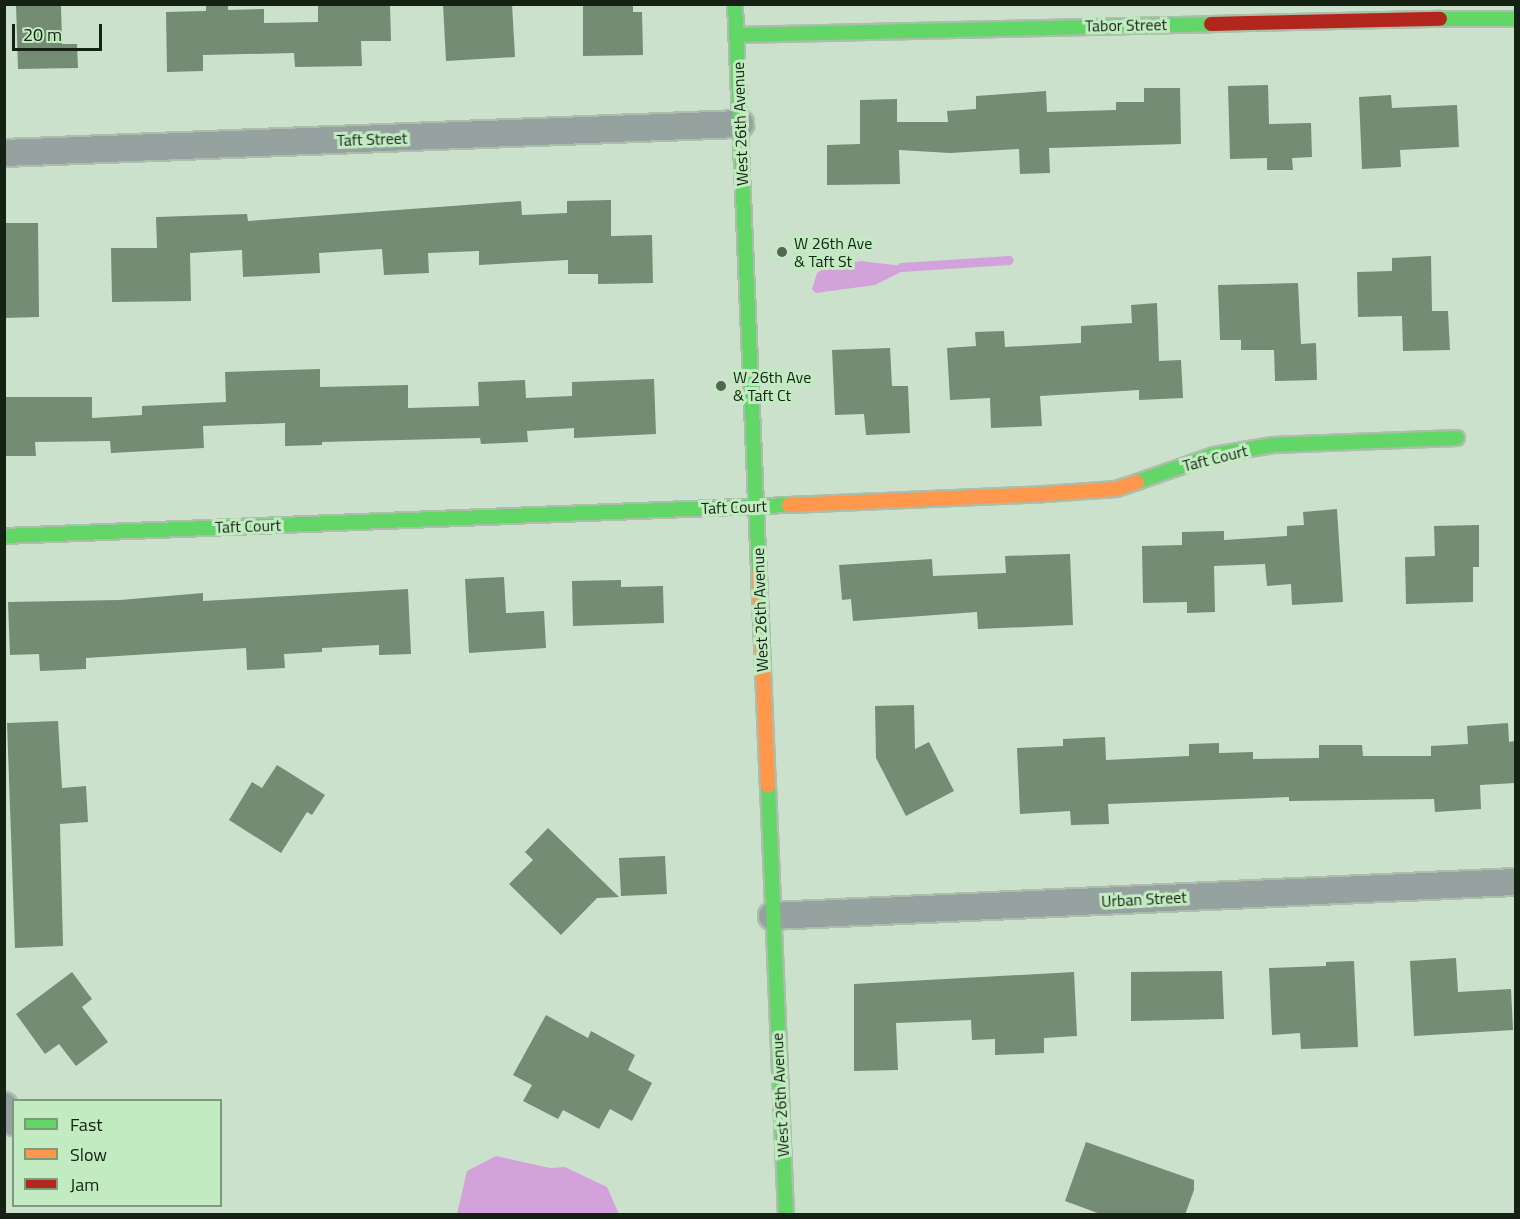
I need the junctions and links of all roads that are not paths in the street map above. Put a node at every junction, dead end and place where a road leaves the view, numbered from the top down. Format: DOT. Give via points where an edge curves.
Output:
graph roads {
  1 [pos="735,4"];
  2 [pos="1362,12"];
  3 [pos="1515,19"];
  4 [pos="737,35"];
  5 [pos="740,124"];
  6 [pos="4,153"];
  7 [pos="1457,438"];
  8 [pos="757,506"];
  9 [pos="4,536"];
  10 [pos="1515,882"];
  11 [pos="772,916"];
  12 [pos="4,1106"];
  13 [pos="12,1119"];
  14 [pos="786,1215"];
  1 -- 4 [label="street, West 26th Avenue"];
  2 -- 3 [label="street, Tabor Street"];
  2 -- 4 [label="street, Tabor Street"];
  4 -- 5 [label="street, West 26th Avenue"];
  5 -- 6 [label="street, Taft Street"];
  5 -- 8 [label="street, West 26th Avenue"];
  7 -- 8 [label="street, Taft Court" via="1273,445 1214,455 1116,489"];
  8 -- 9 [label="street, Taft Court"];
  8 -- 11 [label="street, West 26th Avenue"];
  10 -- 11 [label="street, Urban Street"];
  11 -- 14 [label="street, West 26th Avenue"];
  12 -- 13 [label="street"];
}
